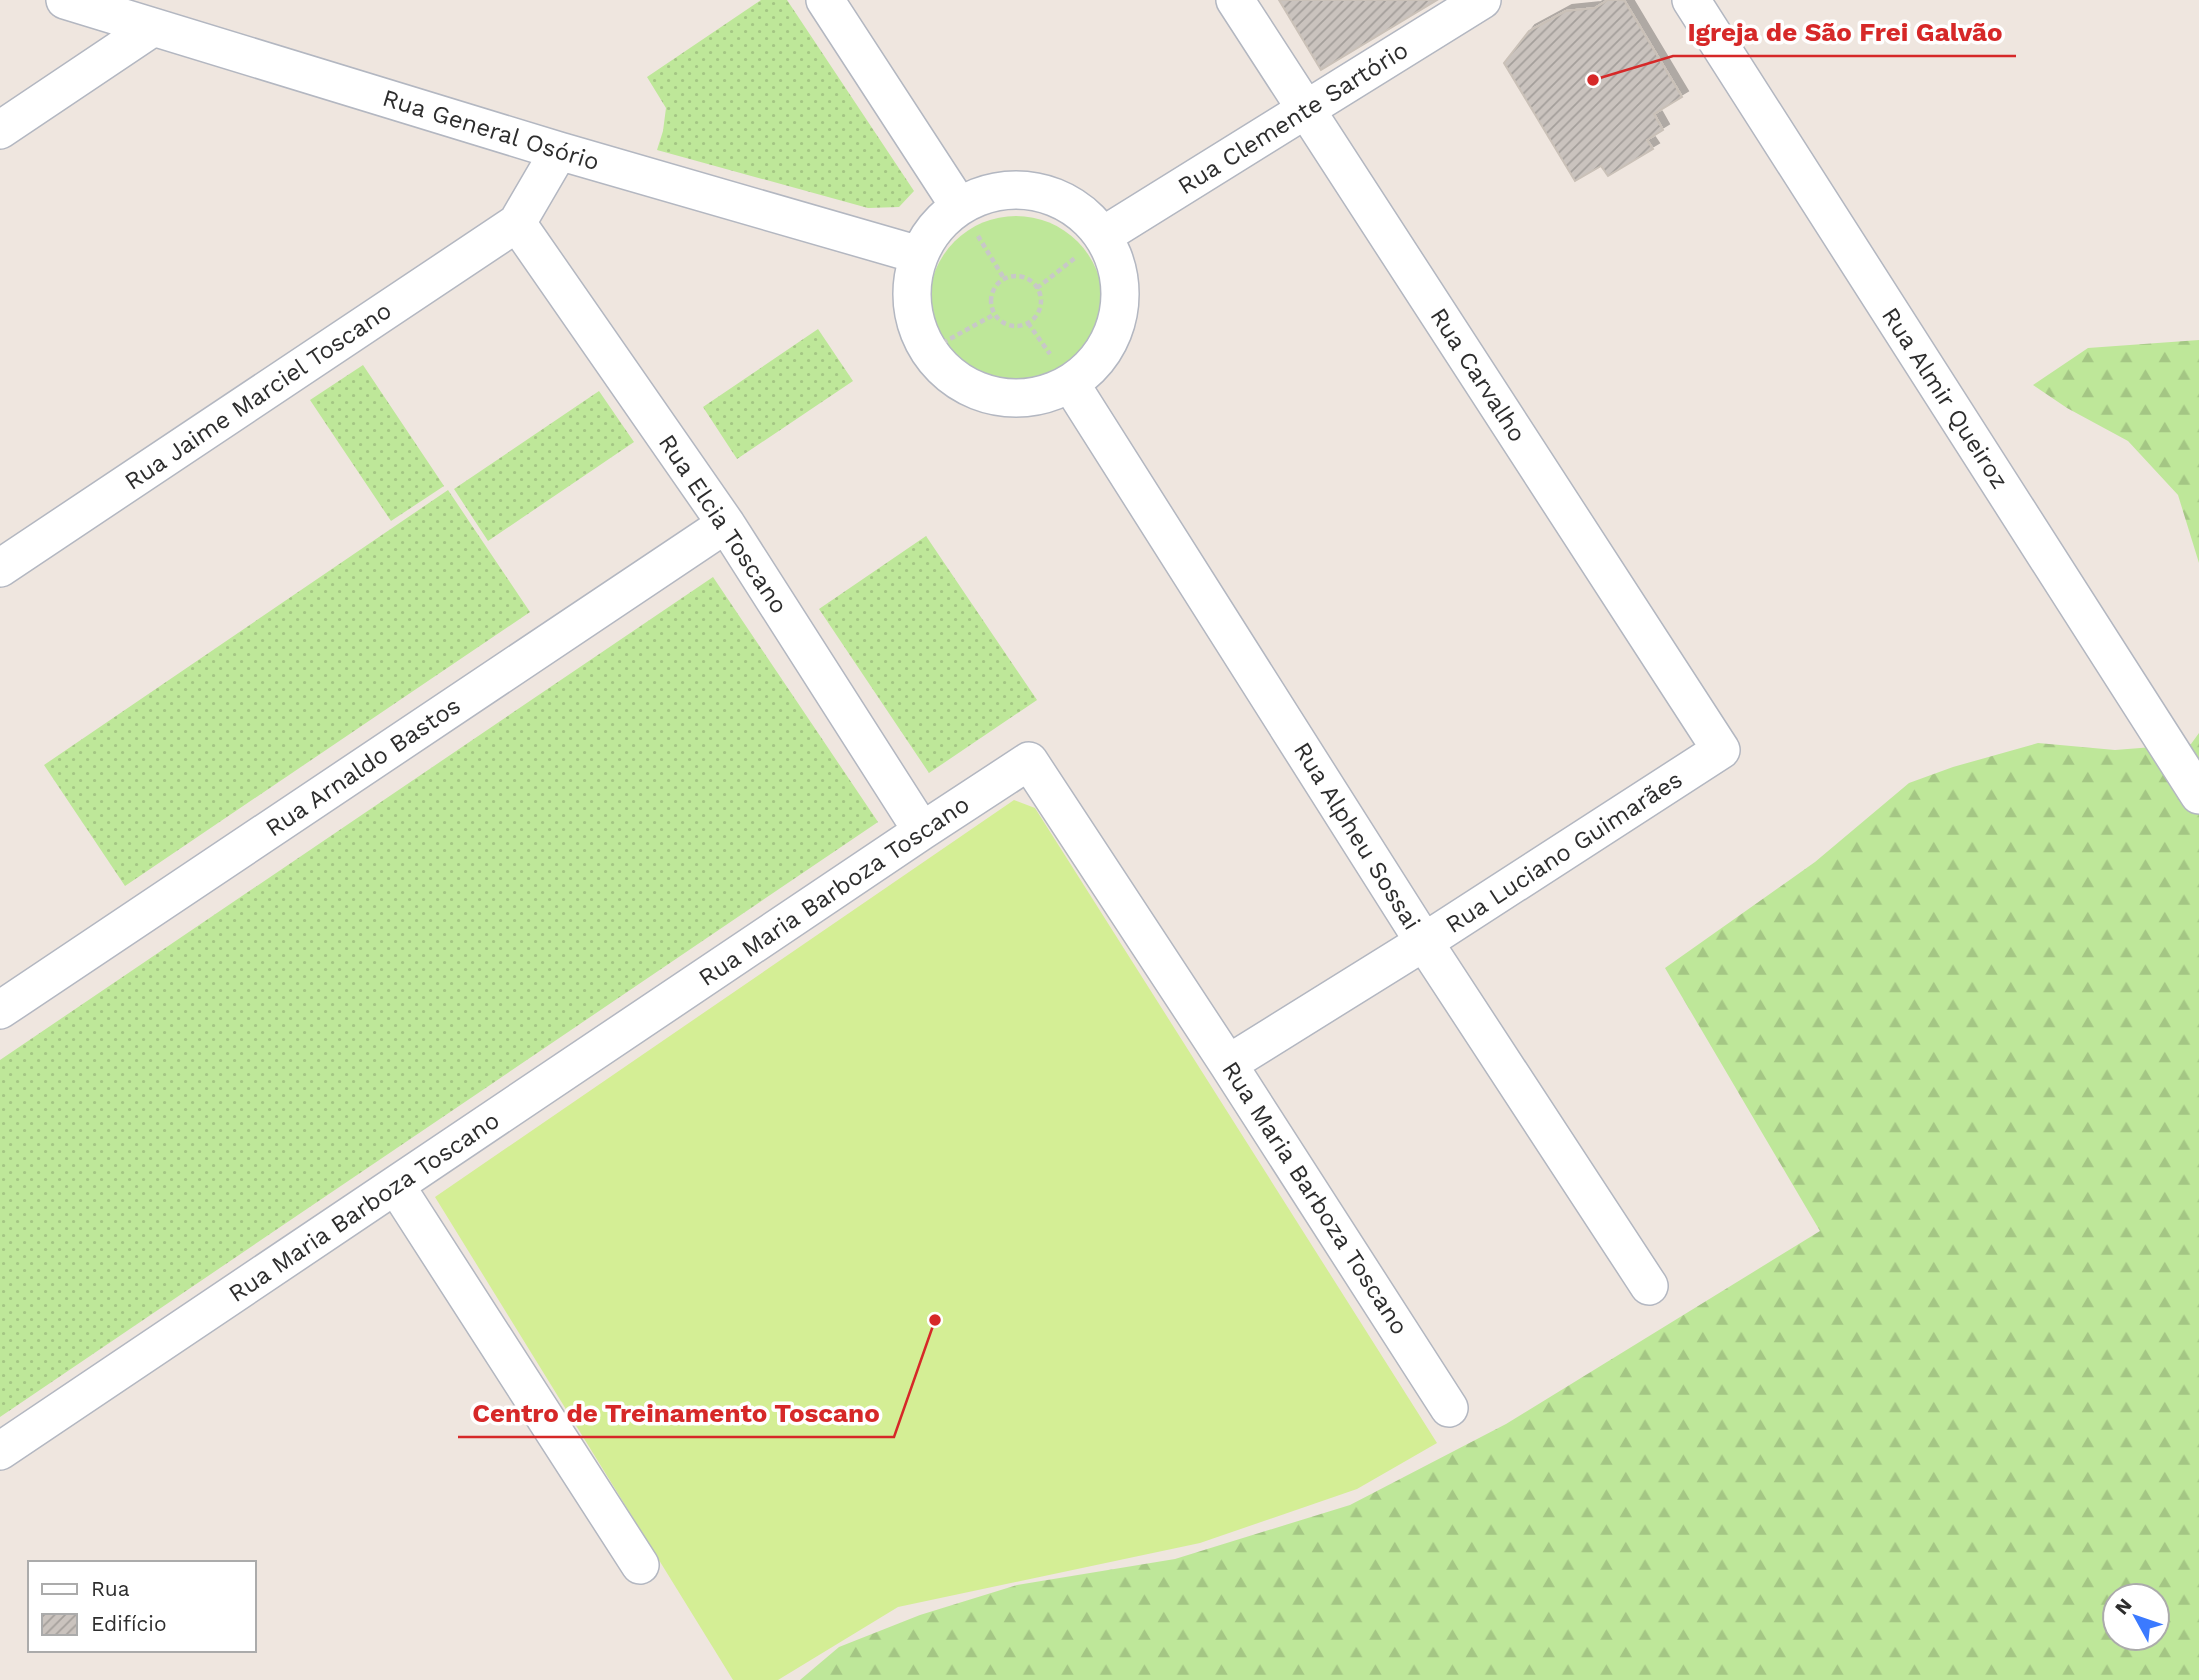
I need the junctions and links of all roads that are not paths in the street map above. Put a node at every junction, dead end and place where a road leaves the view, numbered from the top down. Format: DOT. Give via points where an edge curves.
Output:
graph roads {
  1 [pos="65,0"];
  2 [pos="825,0"];
  3 [pos="1235,0"];
  4 [pos="1482,0"];
  5 [pos="1691,0"];
  6 [pos="152,28"];
  7 [pos="1306,109"];
  8 [pos="0,130"];
  9 [pos="559,151"];
  10 [pos="959,206"];
  11 [pos="517,223"];
  12 [pos="1104,236"];
  13 [pos="919,255"];
  14 [pos="1070,383"];
  15 [pos="726,524"];
  16 [pos="0,568"];
  17 [pos="1721,750"];
  18 [pos="2199,795"];
  19 [pos="922,831"];
  20 [pos="1424,942"];
  21 [pos="0,1010"];
  22 [pos="1228,1064"];
  23 [pos="396,1186"];
  24 [pos="1649,1286"];
  25 [pos="1449,1408"];
  26 [pos="0,1451"];
  27 [pos="640,1565"];
  1 -- 6 [label="street, Rua General Osório"];
  2 -- 10 [label="street"];
  3 -- 7 [label="street, Rua Carvalho"];
  4 -- 7 [label="street, Rua Clemente Sartório"];
  5 -- 18 [label="street, Rua Almir Queiroz"];
  6 -- 8 [label="street"];
  6 -- 9 [label="street, Rua General Osório"];
  7 -- 12 [label="street, Rua Clemente Sartório"];
  7 -- 17 [label="street, Rua Carvalho"];
  9 -- 11 [label="street"];
  9 -- 13 [label="street, Rua General Osório"];
  10 -- 12 [label="street" via="1010,189 1038,191 1063,199 1086,215"];
  10 -- 13 [label="street" via="942,219"];
  11 -- 15 [label="street, Rua Elcia Toscano"];
  11 -- 16 [label="street, Rua Jaime Marciel Toscano"];
  12 -- 14 [label="street" via="1120,280 1121,304 1105,350"];
  13 -- 14 [label="street" via="912,279 917,328 943,369 981,393 1004,398 1027,398"];
  14 -- 20 [label="street, Rua Alpheu Sossai"];
  15 -- 19 [label="street, Rua Elcia Toscano"];
  15 -- 21 [label="street, Rua Arnaldo Bastos"];
  17 -- 20 [label="street, Rua Luciano Guimarães"];
  19 -- 22 [label="street, Rua Maria Barboza Toscano" via="1029,761"];
  19 -- 23 [label="street, Rua Maria Barboza Toscano"];
  20 -- 22 [label="street, Rua Luciano Guimarães"];
  20 -- 24 [label="street, Rua Alpheu Sossai"];
  22 -- 25 [label="street, Rua Maria Barboza Toscano"];
  23 -- 26 [label="street, Rua Maria Barboza Toscano"];
  23 -- 27 [label="street"];
}
